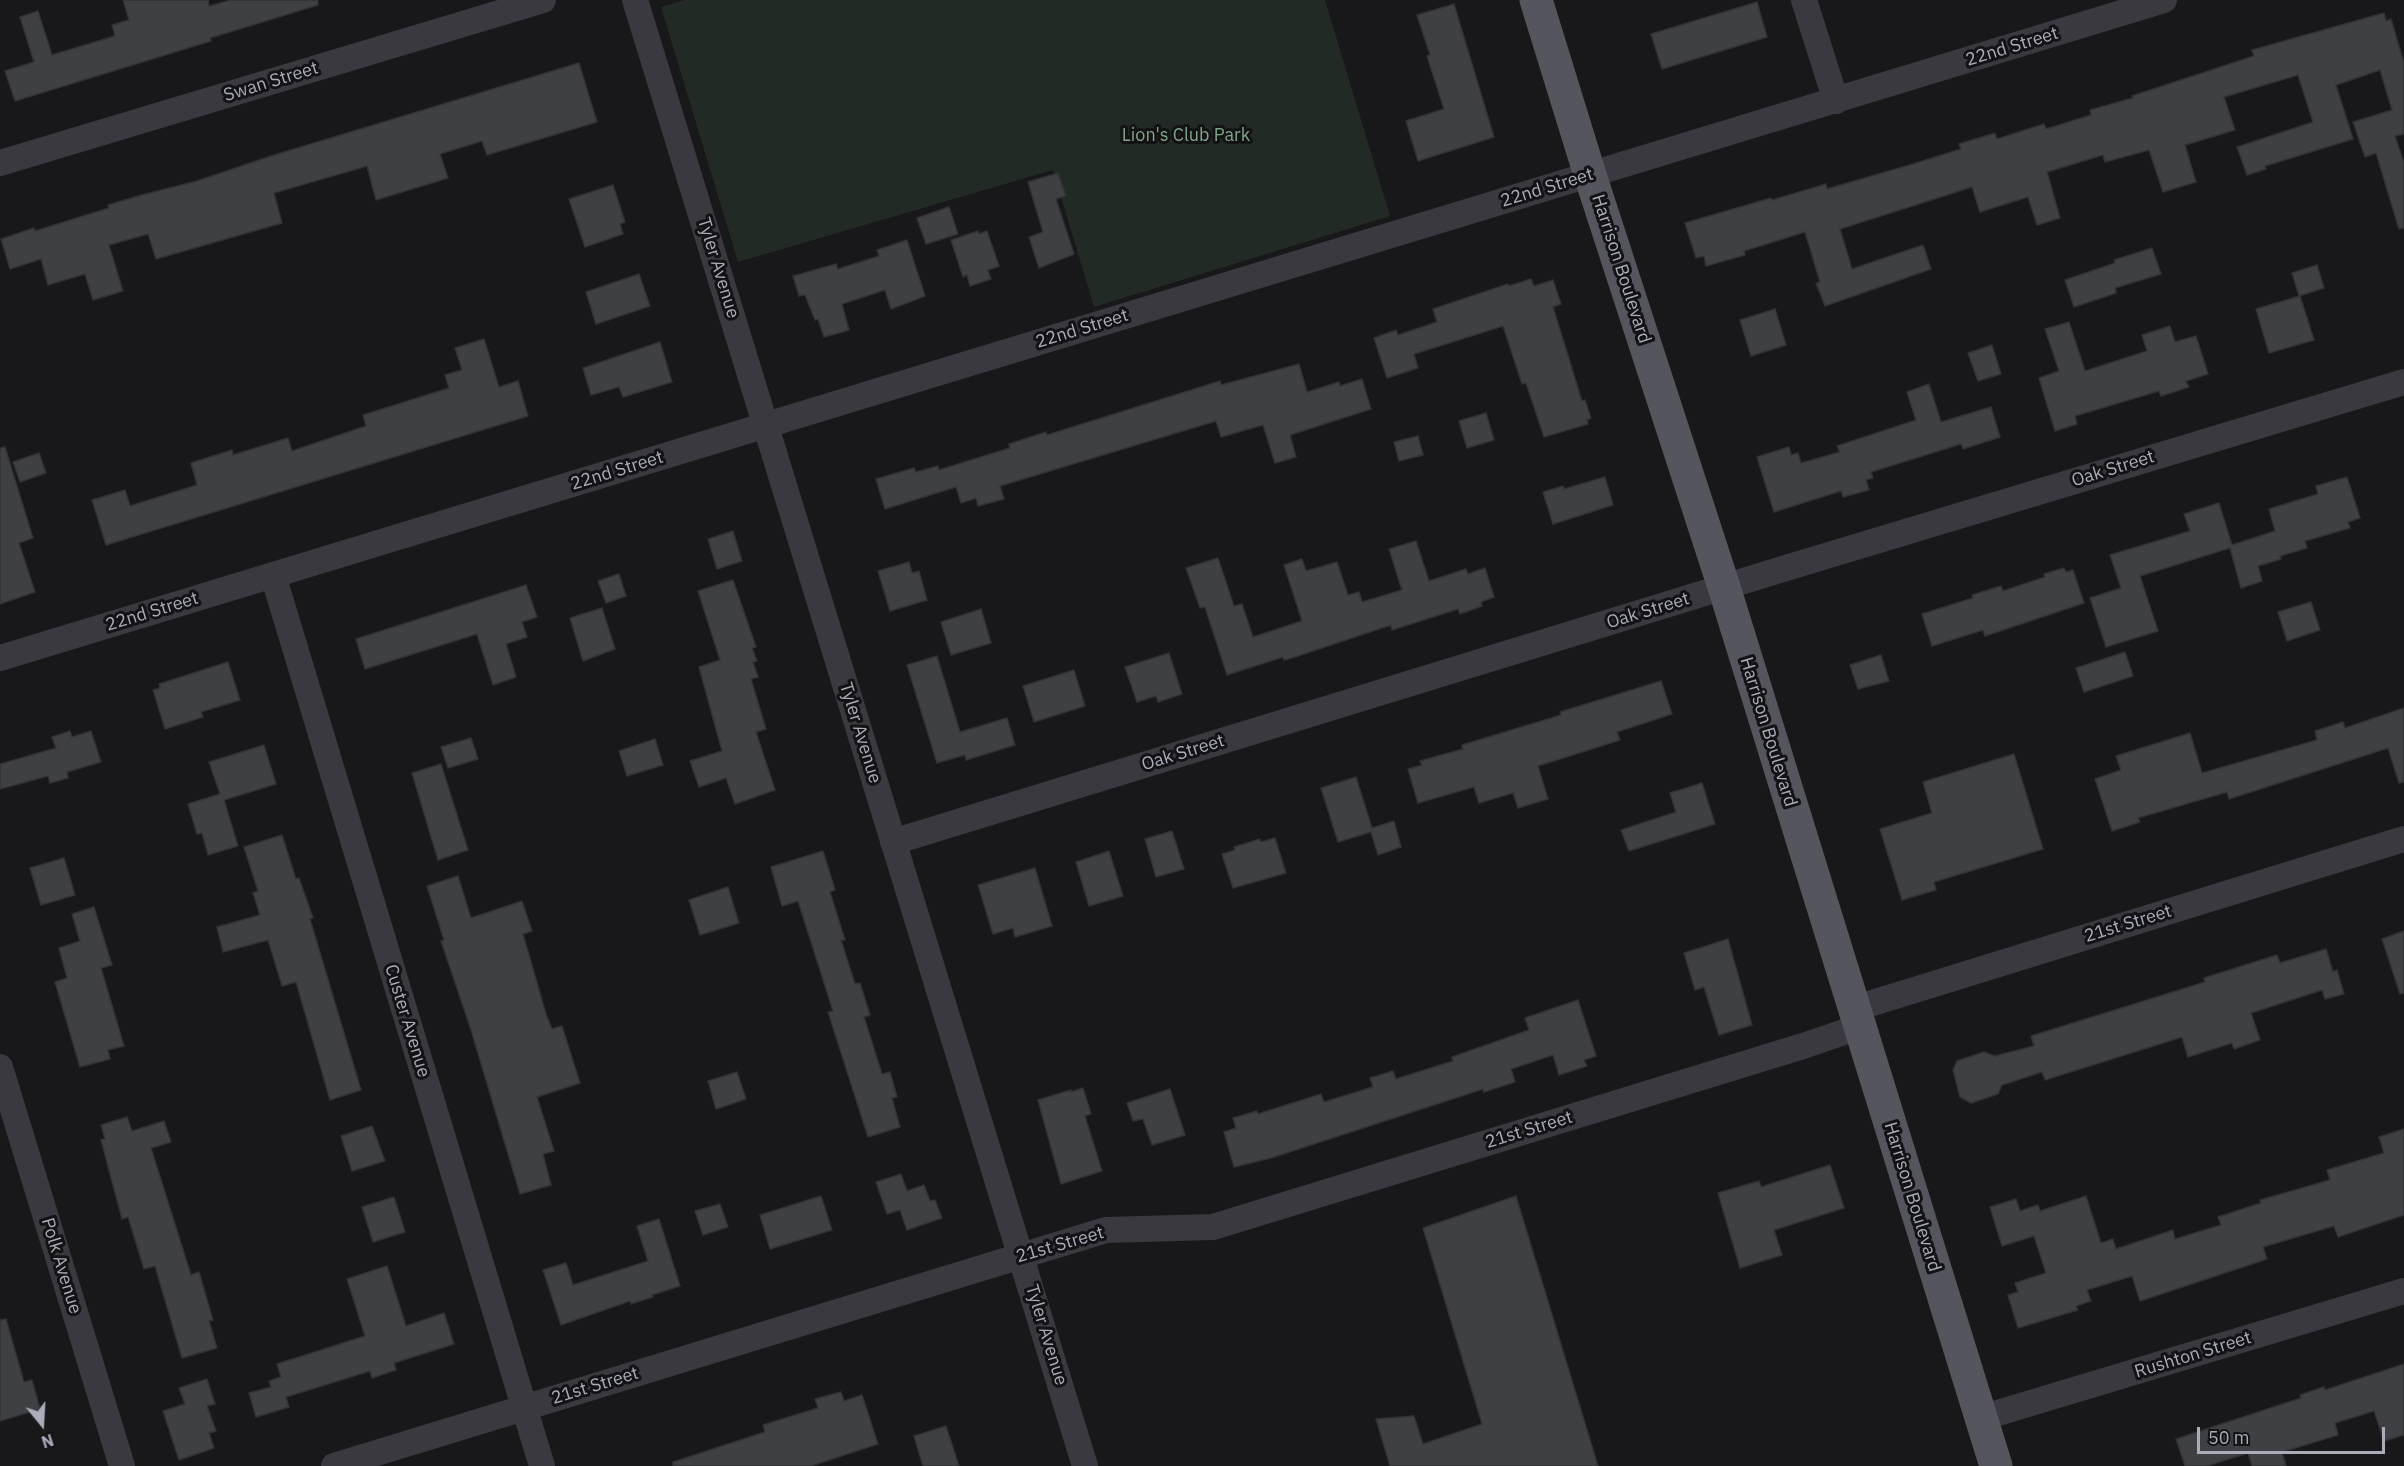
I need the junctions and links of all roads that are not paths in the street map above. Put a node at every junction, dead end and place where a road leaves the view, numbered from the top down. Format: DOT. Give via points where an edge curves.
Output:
graph roads {
  1 [pos="543,0"];
  2 [pos="635,0"];
  3 [pos="1536,0"];
  4 [pos="1804,0"];
  5 [pos="2164,0"];
  6 [pos="1836,101"];
  7 [pos="0,163"];
  8 [pos="1590,175"];
  9 [pos="2404,382"];
  10 [pos="766,426"];
  11 [pos="273,575"];
  12 [pos="1724,588"];
  13 [pos="0,658"];
  14 [pos="2404,839"];
  15 [pos="893,842"];
  16 [pos="1856,1018"];
  17 [pos="0,1067"];
  18 [pos="1022,1256"];
  19 [pos="2404,1291"];
  20 [pos="525,1408"];
  21 [pos="1981,1418"];
  22 [pos="122,1466"];
  23 [pos="334,1466"];
  24 [pos="542,1466"];
  25 [pos="1085,1466"];
  26 [pos="1996,1466"];
  1 -- 7 [label="street, Swan Street"];
  2 -- 10 [label="street, Tyler Avenue"];
  3 -- 8 [label="main road, Harrison Boulevard"];
  4 -- 6 [label="street"];
  5 -- 6 [label="street, 22nd Street"];
  6 -- 8 [label="street, 22nd Street"];
  8 -- 10 [label="street, 22nd Street"];
  8 -- 12 [label="main road, Harrison Boulevard"];
  9 -- 12 [label="street, Oak Street"];
  10 -- 11 [label="street, 22nd Street"];
  10 -- 15 [label="street, Tyler Avenue"];
  11 -- 13 [label="street, 22nd Street"];
  11 -- 20 [label="street, Custer Avenue"];
  12 -- 15 [label="street, Oak Street"];
  12 -- 16 [label="main road, Harrison Boulevard"];
  14 -- 16 [label="street, 21st Street"];
  15 -- 18 [label="street, Tyler Avenue"];
  16 -- 18 [label="street, 21st Street" via="1803,1047 1213,1227 1106,1230"];
  16 -- 21 [label="main road, Harrison Boulevard"];
  17 -- 22 [label="street, Polk Avenue"];
  18 -- 20 [label="street, 21st Street"];
  18 -- 25 [label="street, Tyler Avenue"];
  19 -- 21 [label="street, Rushton Street"];
  20 -- 23 [label="street, 21st Street"];
  20 -- 24 [label="street, Custer Avenue"];
  21 -- 26 [label="main road, Harrison Boulevard"];
}
